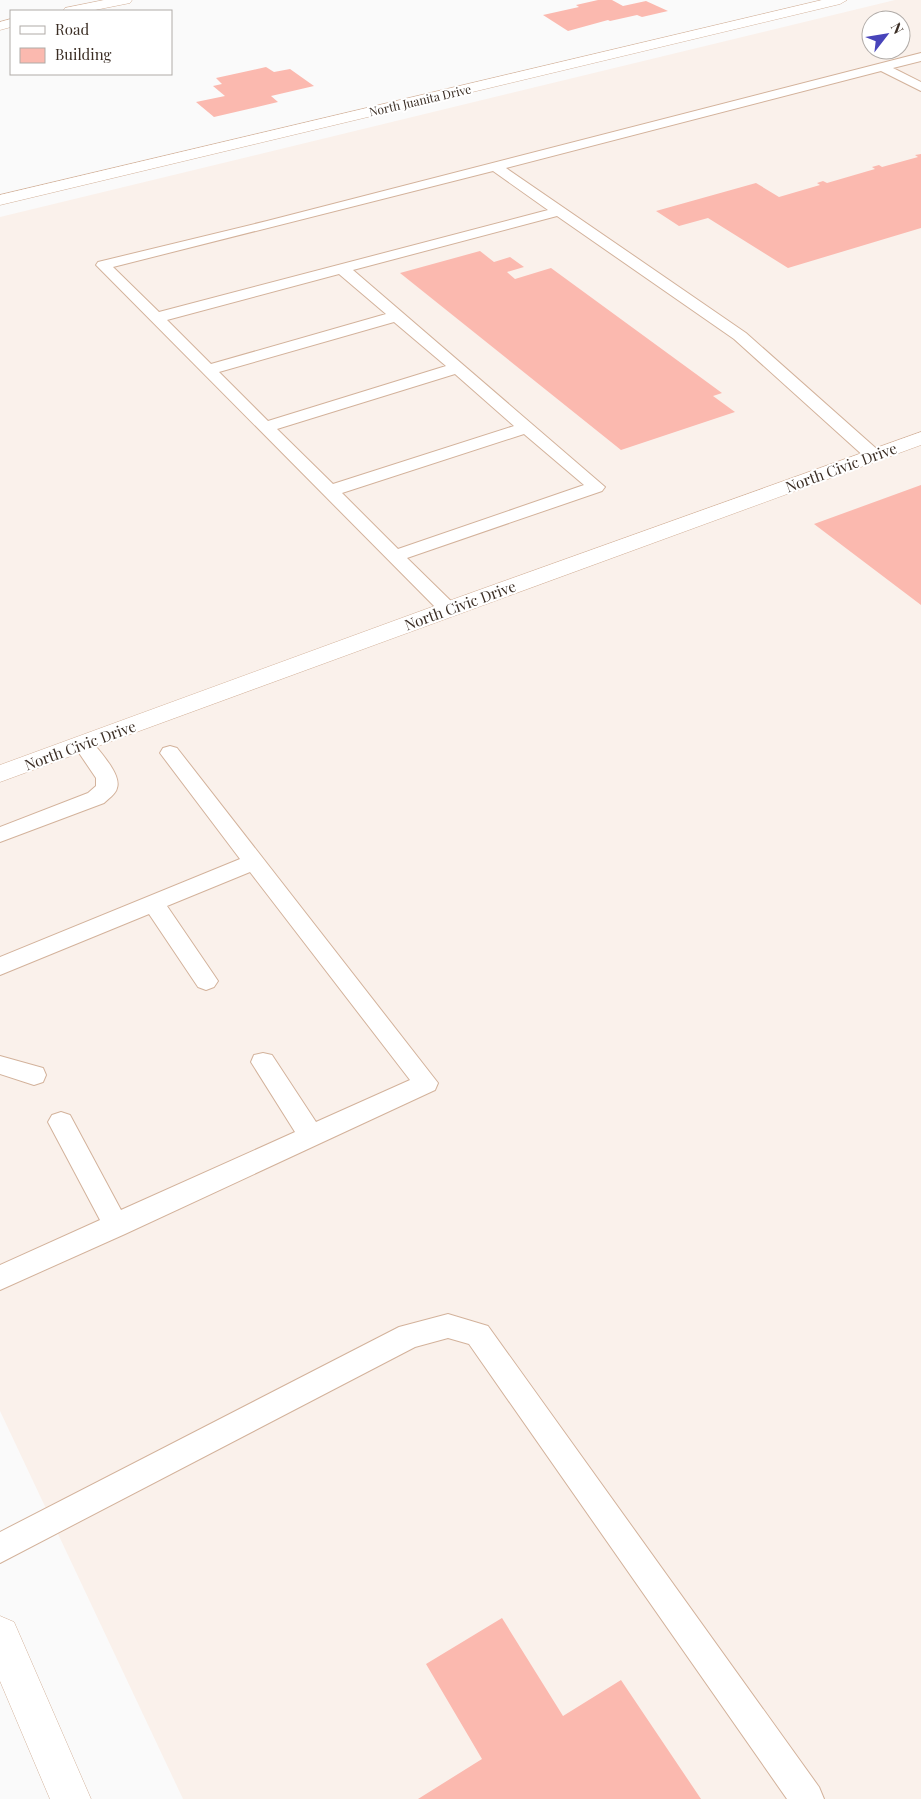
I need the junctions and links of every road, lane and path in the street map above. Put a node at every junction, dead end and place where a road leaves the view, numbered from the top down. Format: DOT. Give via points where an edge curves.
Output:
graph roads {
  1 [pos="125,0"];
  2 [pos="840,0"];
  3 [pos="75,10"];
  4 [pos="921,57"];
  5 [pos="882,67"];
  6 [pos="921,87"];
  7 [pos="496,167"];
  8 [pos="0,200"];
  9 [pos="560,210"];
  10 [pos="342,269"];
  11 [pos="397,316"];
  12 [pos="156,318"];
  13 [pos="457,368"];
  14 [pos="208,370"];
  15 [pos="265,427"];
  16 [pos="526,427"];
  17 [pos="921,438"];
  18 [pos="874,455"];
  19 [pos="330,491"];
  20 [pos="395,556"];
  21 [pos="448,609"];
  22 [pos="83,744"];
  23 [pos="170,753"];
  24 [pos="0,774"];
  25 [pos="0,835"];
  26 [pos="254,862"];
  27 [pos="153,903"];
  28 [pos="0,966"];
  29 [pos="206,981"];
  30 [pos="262,1062"];
  31 [pos="0,1065"];
  32 [pos="34,1075"];
  33 [pos="61,1122"];
  34 [pos="312,1136"];
  35 [pos="116,1226"];
  36 [pos="0,1278"];
  37 [pos="0,1548"];
  38 [pos="0,1635"];
  39 [pos="71,1799"];
  40 [pos="807,1799"];
  1 -- 3 [label="street"];
  2 -- 8 [label="street, North Juanita Drive"];
  4 -- 5 [label="lane"];
  5 -- 6 [label="lane"];
  5 -- 7 [label="lane"];
  7 -- 9 [label="lane"];
  7 -- 12 [label="lane" via="103,265"];
  9 -- 10 [label="lane"];
  9 -- 18 [label="lane" via="740,336"];
  10 -- 11 [label="lane"];
  10 -- 12 [label="lane"];
  11 -- 13 [label="lane"];
  11 -- 14 [label="lane"];
  12 -- 14 [label="lane"];
  13 -- 15 [label="lane"];
  13 -- 16 [label="lane"];
  14 -- 15 [label="lane"];
  15 -- 19 [label="lane"];
  16 -- 19 [label="lane"];
  16 -- 20 [label="lane" via="596,487"];
  17 -- 18 [label="street, North Civic Drive"];
  18 -- 21 [label="street, North Civic Drive"];
  19 -- 20 [label="lane"];
  20 -- 21 [label="lane"];
  21 -- 22 [label="street, North Civic Drive"];
  22 -- 24 [label="street, North Civic Drive"];
  22 -- 25 [label="lane" via="107,777 107,788 96,798"];
  23 -- 26 [label="lane"];
  26 -- 27 [label="lane"];
  26 -- 34 [label="lane" via="426,1084"];
  27 -- 28 [label="lane"];
  27 -- 29 [label="lane"];
  30 -- 34 [label="lane"];
  31 -- 32 [label="lane"];
  33 -- 35 [label="lane"];
  34 -- 35 [label="lane"];
  35 -- 36 [label="lane"];
  37 -- 40 [label="lane" via="409,1336 448,1326 478,1335"];
  38 -- 39 [label="street"];
}
